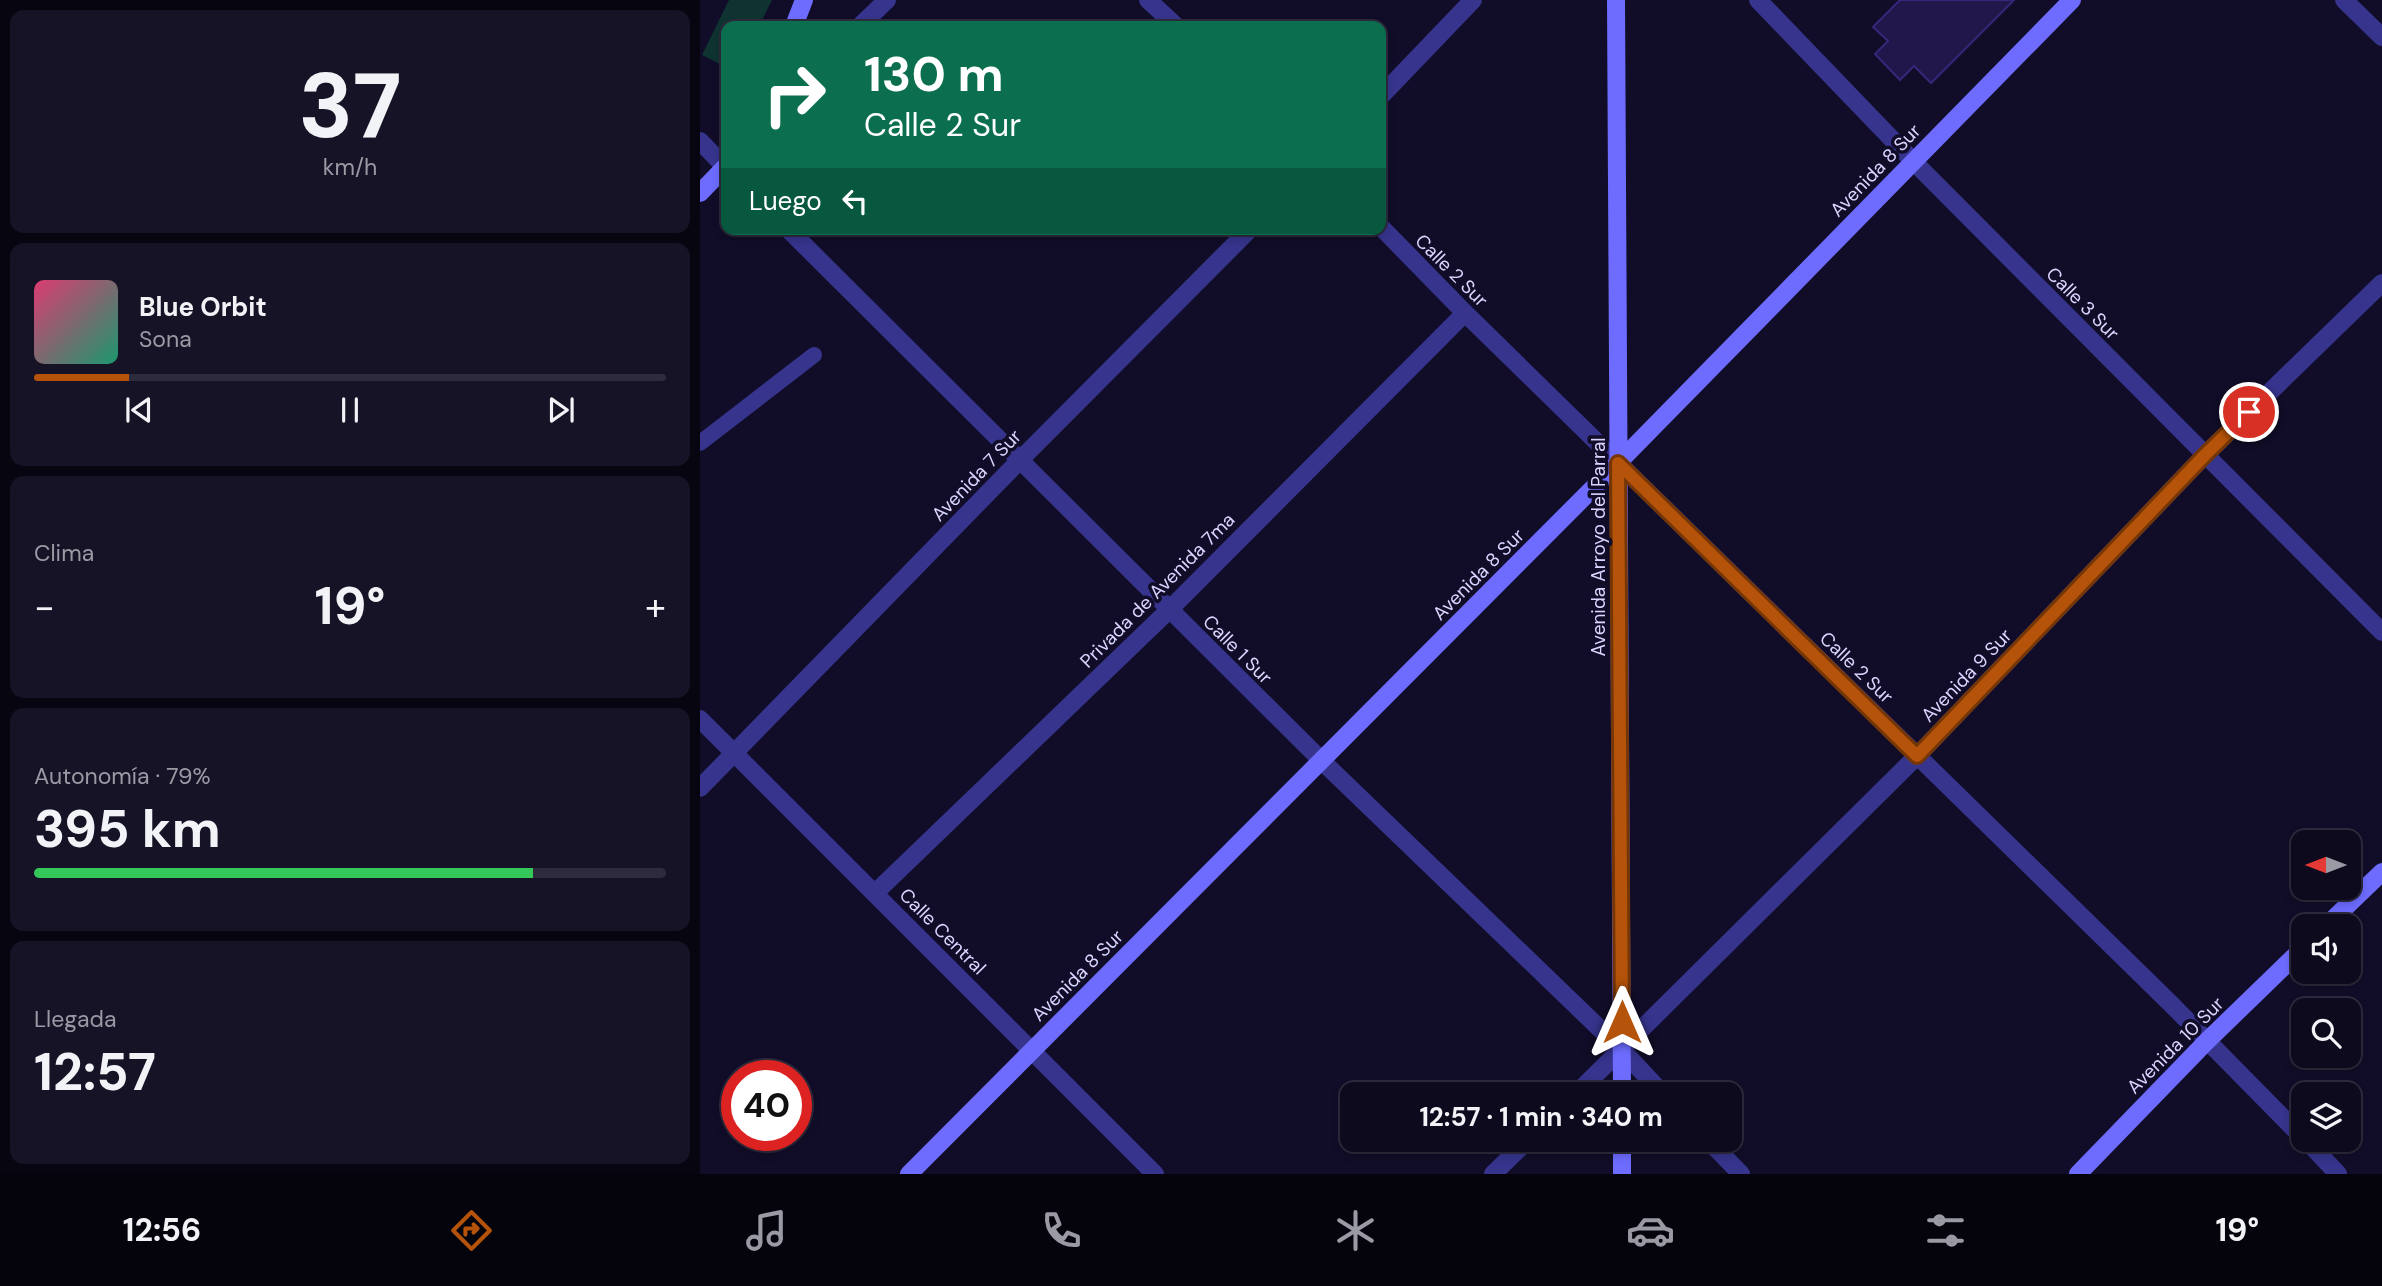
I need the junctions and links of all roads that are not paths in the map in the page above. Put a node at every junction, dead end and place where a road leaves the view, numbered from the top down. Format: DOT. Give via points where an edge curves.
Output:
graph roads {
  1 [pos="804,0"];
  2 [pos="887,0"];
  3 [pos="1148,0"];
  4 [pos="1472,0"];
  5 [pos="1616,0"];
  6 [pos="1758,0"];
  7 [pos="2072,0"];
  8 [pos="2344,0"];
  9 [pos="796,21"];
  10 [pos="865,21"];
  11 [pos="1171,21"];
  12 [pos="2382,37"];
  13 [pos="1386,91"];
  14 [pos="700,141"];
  15 [pos="1913,161"];
  16 [pos="721,162"];
  17 [pos="721,172"];
  18 [pos="700,193"];
  19 [pos="1386,232"];
  20 [pos="794,235"];
  21 [pos="1244,235"];
  22 [pos="2382,283"];
  23 [pos="1465,313"];
  24 [pos="814,355"];
  25 [pos="700,443"];
  26 [pos="2205,455"];
  27 [pos="1020,460"];
  28 [pos="1618,463"];
  29 [pos="1169,610"];
  30 [pos="2382,632"];
  31 [pos="700,719"];
  32 [pos="735,753"];
  33 [pos="1917,756"];
  34 [pos="1322,761"];
  35 [pos="700,788"];
  36 [pos="2382,872"];
  37 [pos="875,893"];
  38 [pos="2338,914"];
  39 [pos="2291,960"];
  40 [pos="2207,1041"];
  41 [pos="1032,1050"];
  42 [pos="1622,1050"];
  43 [pos="1589,1082"];
  44 [pos="1622,1082"];
  45 [pos="1653,1082"];
  46 [pos="2291,1125"];
  47 [pos="1516,1152"];
  48 [pos="1622,1152"];
  49 [pos="1720,1152"];
  50 [pos="2317,1152"];
  51 [pos="909,1174"];
  52 [pos="1155,1174"];
  53 [pos="1493,1174"];
  54 [pos="1622,1174"];
  55 [pos="1741,1174"];
  56 [pos="2078,1174"];
  57 [pos="2338,1174"];
  1 -- 9 [label="main road"];
  2 -- 10 [label="street"];
  3 -- 11 [label="street"];
  4 -- 13 [label="street"];
  5 -- 28 [label="main road, Avenida Arroyo del Parral"];
  6 -- 15 [label="street, Calle 3 Sur"];
  7 -- 15 [label="main road, Avenida 8 Sur"];
  8 -- 12 [label="street"];
  14 -- 16 [label="street"];
  15 -- 26 [label="street, Calle 3 Sur"];
  15 -- 28 [label="main road, Avenida 8 Sur"];
  17 -- 18 [label="main road"];
  19 -- 23 [label="street, Calle 2 Sur"];
  20 -- 27 [label="street, Calle 1 Sur"];
  21 -- 27 [label="street, Avenida 7 Sur"];
  22 -- 26 [label="street, Avenida 9 Sur"];
  23 -- 28 [label="street, Calle 2 Sur"];
  23 -- 29 [label="street, Privada de Avenida 7ma"];
  24 -- 25 [label="lane"];
  26 -- 30 [label="street, Calle 3 Sur"];
  26 -- 33 [label="street, Avenida 9 Sur"];
  27 -- 29 [label="street, Calle 1 Sur"];
  27 -- 32 [label="street, Avenida 7 Sur"];
  28 -- 33 [label="street, Calle 2 Sur"];
  28 -- 34 [label="main road, Avenida 8 Sur"];
  28 -- 42 [label="main road, Avenida Arroyo del Parral"];
  29 -- 34 [label="street, Calle 1 Sur"];
  29 -- 37 [label="street, Privada de Avenida 7ma"];
  31 -- 32 [label="street, Calle Central"];
  32 -- 35 [label="street, Avenida 7 Sur"];
  32 -- 37 [label="street, Calle Central"];
  33 -- 40 [label="street, Calle 2 Sur"];
  33 -- 42 [label="street, Avenida 9 Sur"];
  34 -- 41 [label="main road, Avenida 8 Sur"];
  34 -- 42 [label="street, Calle 1 Sur"];
  36 -- 38 [label="main road"];
  37 -- 41 [label="street, Calle Central"];
  39 -- 40 [label="main road, Avenida 10 Sur"];
  40 -- 46 [label="street, Calle 2 Sur"];
  40 -- 56 [label="main road, Avenida 10 Sur"];
  41 -- 51 [label="main road, Avenida 8 Sur"];
  41 -- 52 [label="street, Calle Central"];
  42 -- 43 [label="street, Avenida 9 Sur"];
  42 -- 44 [label="main road, Avenida Arroyo del Parral"];
  42 -- 45 [label="street, Calle 1 Sur"];
  47 -- 53 [label="street"];
  48 -- 54 [label="main road"];
  49 -- 55 [label="street"];
  50 -- 57 [label="street, Calle 2 Sur"];
}
